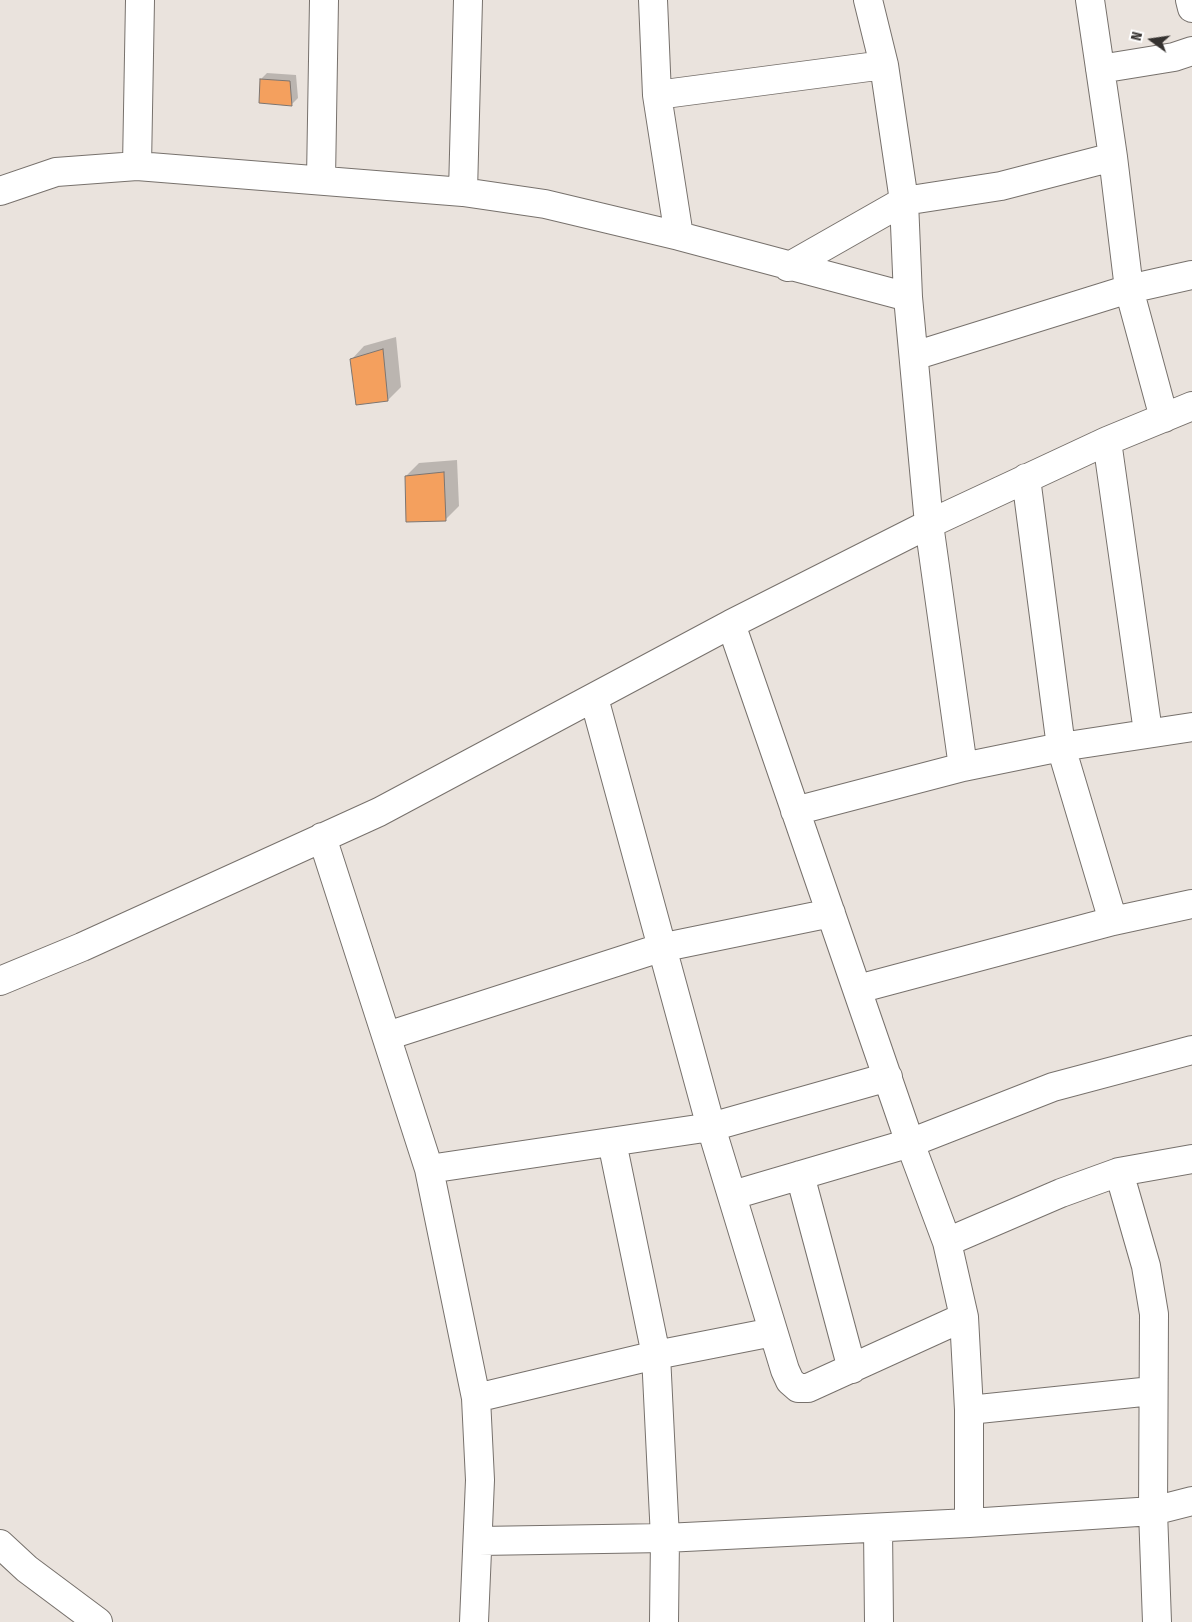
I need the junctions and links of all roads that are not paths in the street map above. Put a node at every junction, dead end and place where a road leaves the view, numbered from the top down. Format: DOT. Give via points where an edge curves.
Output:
graph roads {
  1 [pos="140,0"];
  2 [pos="324,0"];
  3 [pos="468,0"];
  4 [pos="653,0"];
  5 [pos="868,0"];
  6 [pos="1090,0"];
  7 [pos="1190,0"];
  8 [pos="1192,8"];
  9 [pos="1192,51"];
  10 [pos="884,65"];
  11 [pos="1100,69"];
  12 [pos="657,95"];
  13 [pos="1113,157"];
  14 [pos="137,166"];
  15 [pos="321,179"];
  16 [pos="0,191"];
  17 [pos="464,192"];
  18 [pos="904,200"];
  19 [pos="679,236"];
  20 [pos="788,267"];
  21 [pos="1192,276"];
  22 [pos="1129,289"];
  23 [pos="908,297"];
  24 [pos="914,356"];
  25 [pos="1192,406"];
  26 [pos="1164,418"];
  27 [pos="1107,441"];
  28 [pos="1026,478"];
  29 [pos="929,524"];
  30 [pos="731,624"];
  31 [pos="594,698"];
  32 [pos="1192,727"];
  33 [pos="1148,732"];
  34 [pos="1061,747"];
  35 [pos="963,767"];
  36 [pos="795,811"];
  37 [pos="322,837"];
  38 [pos="1192,904"];
  39 [pos="831,912"];
  40 [pos="1114,922"];
  41 [pos="660,948"];
  42 [pos="0,981"];
  43 [pos="858,989"];
  44 [pos="387,1036"];
  45 [pos="1192,1050"];
  46 [pos="888,1077"];
  47 [pos="711,1127"];
  48 [pos="612,1142"];
  49 [pos="910,1143"];
  50 [pos="1192,1159"];
  51 [pos="429,1169"];
  52 [pos="1119,1172"];
  53 [pos="800,1175"];
  54 [pos="733,1195"];
  55 [pos="947,1242"];
  56 [pos="964,1317"];
  57 [pos="773,1332"];
  58 [pos="656,1355"];
  59 [pos="852,1369"];
  60 [pos="1152,1391"];
  61 [pos="476,1398"];
  62 [pos="969,1410"];
  63 [pos="1192,1501"];
  64 [pos="1153,1511"];
  65 [pos="969,1523"];
  66 [pos="878,1528"];
  67 [pos="665,1538"];
  68 [pos="479,1541"];
  69 [pos="0,1544"];
  70 [pos="98,1622"];
  71 [pos="474,1622"];
  72 [pos="664,1622"];
  73 [pos="879,1622"];
  74 [pos="1157,1622"];
  1 -- 14 [label="street"];
  2 -- 15 [label="street"];
  3 -- 17 [label="street"];
  4 -- 12 [label="street"];
  5 -- 10 [label="street"];
  6 -- 11 [label="street"];
  7 -- 8 [label="street"];
  9 -- 11 [label="street"];
  10 -- 12 [label="street"];
  10 -- 18 [label="street"];
  11 -- 13 [label="street"];
  12 -- 19 [label="street"];
  13 -- 18 [label="street" via="1002,186"];
  13 -- 22 [label="street"];
  14 -- 15 [label="street"];
  14 -- 16 [label="street" via="56,172"];
  15 -- 17 [label="street"];
  17 -- 19 [label="street" via="545,204"];
  18 -- 20 [label="street"];
  18 -- 23 [label="street"];
  19 -- 20 [label="street"];
  20 -- 23 [label="street"];
  21 -- 22 [label="street"];
  22 -- 24 [label="street"];
  22 -- 26 [label="street"];
  23 -- 24 [label="street"];
  24 -- 29 [label="street"];
  25 -- 26 [label="street"];
  26 -- 27 [label="street"];
  27 -- 28 [label="street"];
  27 -- 33 [label="street"];
  28 -- 29 [label="street"];
  28 -- 34 [label="street"];
  29 -- 30 [label="street"];
  29 -- 35 [label="street"];
  30 -- 31 [label="street"];
  30 -- 36 [label="street"];
  31 -- 37 [label="street" via="379,812"];
  31 -- 41 [label="street"];
  32 -- 33 [label="street"];
  33 -- 34 [label="street"];
  34 -- 35 [label="street"];
  34 -- 40 [label="street"];
  35 -- 36 [label="street"];
  36 -- 39 [label="street"];
  37 -- 42 [label="street"];
  37 -- 44 [label="street"];
  38 -- 40 [label="street"];
  39 -- 41 [label="street"];
  39 -- 43 [label="street"];
  40 -- 43 [label="street"];
  41 -- 44 [label="street"];
  41 -- 47 [label="street"];
  43 -- 46 [label="street"];
  44 -- 51 [label="street"];
  45 -- 49 [label="street" via="1053,1087"];
  46 -- 47 [label="street"];
  46 -- 49 [label="street"];
  47 -- 48 [label="street"];
  47 -- 54 [label="street"];
  48 -- 51 [label="street"];
  48 -- 58 [label="street"];
  49 -- 53 [label="street"];
  49 -- 55 [label="street"];
  50 -- 52 [label="street"];
  51 -- 61 [label="street"];
  52 -- 55 [label="street" via="1060,1193"];
  52 -- 60 [label="street" via="1146,1266 1154,1314"];
  53 -- 54 [label="street"];
  53 -- 59 [label="street"];
  54 -- 57 [label="street"];
  55 -- 56 [label="street"];
  56 -- 59 [label="street"];
  56 -- 62 [label="street"];
  57 -- 58 [label="street"];
  57 -- 59 [label="street" via="785,1370 798,1388 808,1388"];
  58 -- 61 [label="street"];
  58 -- 67 [label="street"];
  60 -- 62 [label="street"];
  60 -- 64 [label="street"];
  61 -- 68 [label="street"];
  62 -- 65 [label="street"];
  63 -- 64 [label="street"];
  64 -- 65 [label="street"];
  64 -- 74 [label="street"];
  65 -- 66 [label="street"];
  66 -- 67 [label="street"];
  66 -- 73 [label="street"];
  67 -- 68 [label="street"];
  67 -- 72 [label="street"];
  68 -- 71 [label="street"];
  69 -- 70 [label="street" via="27,1569"];
}
